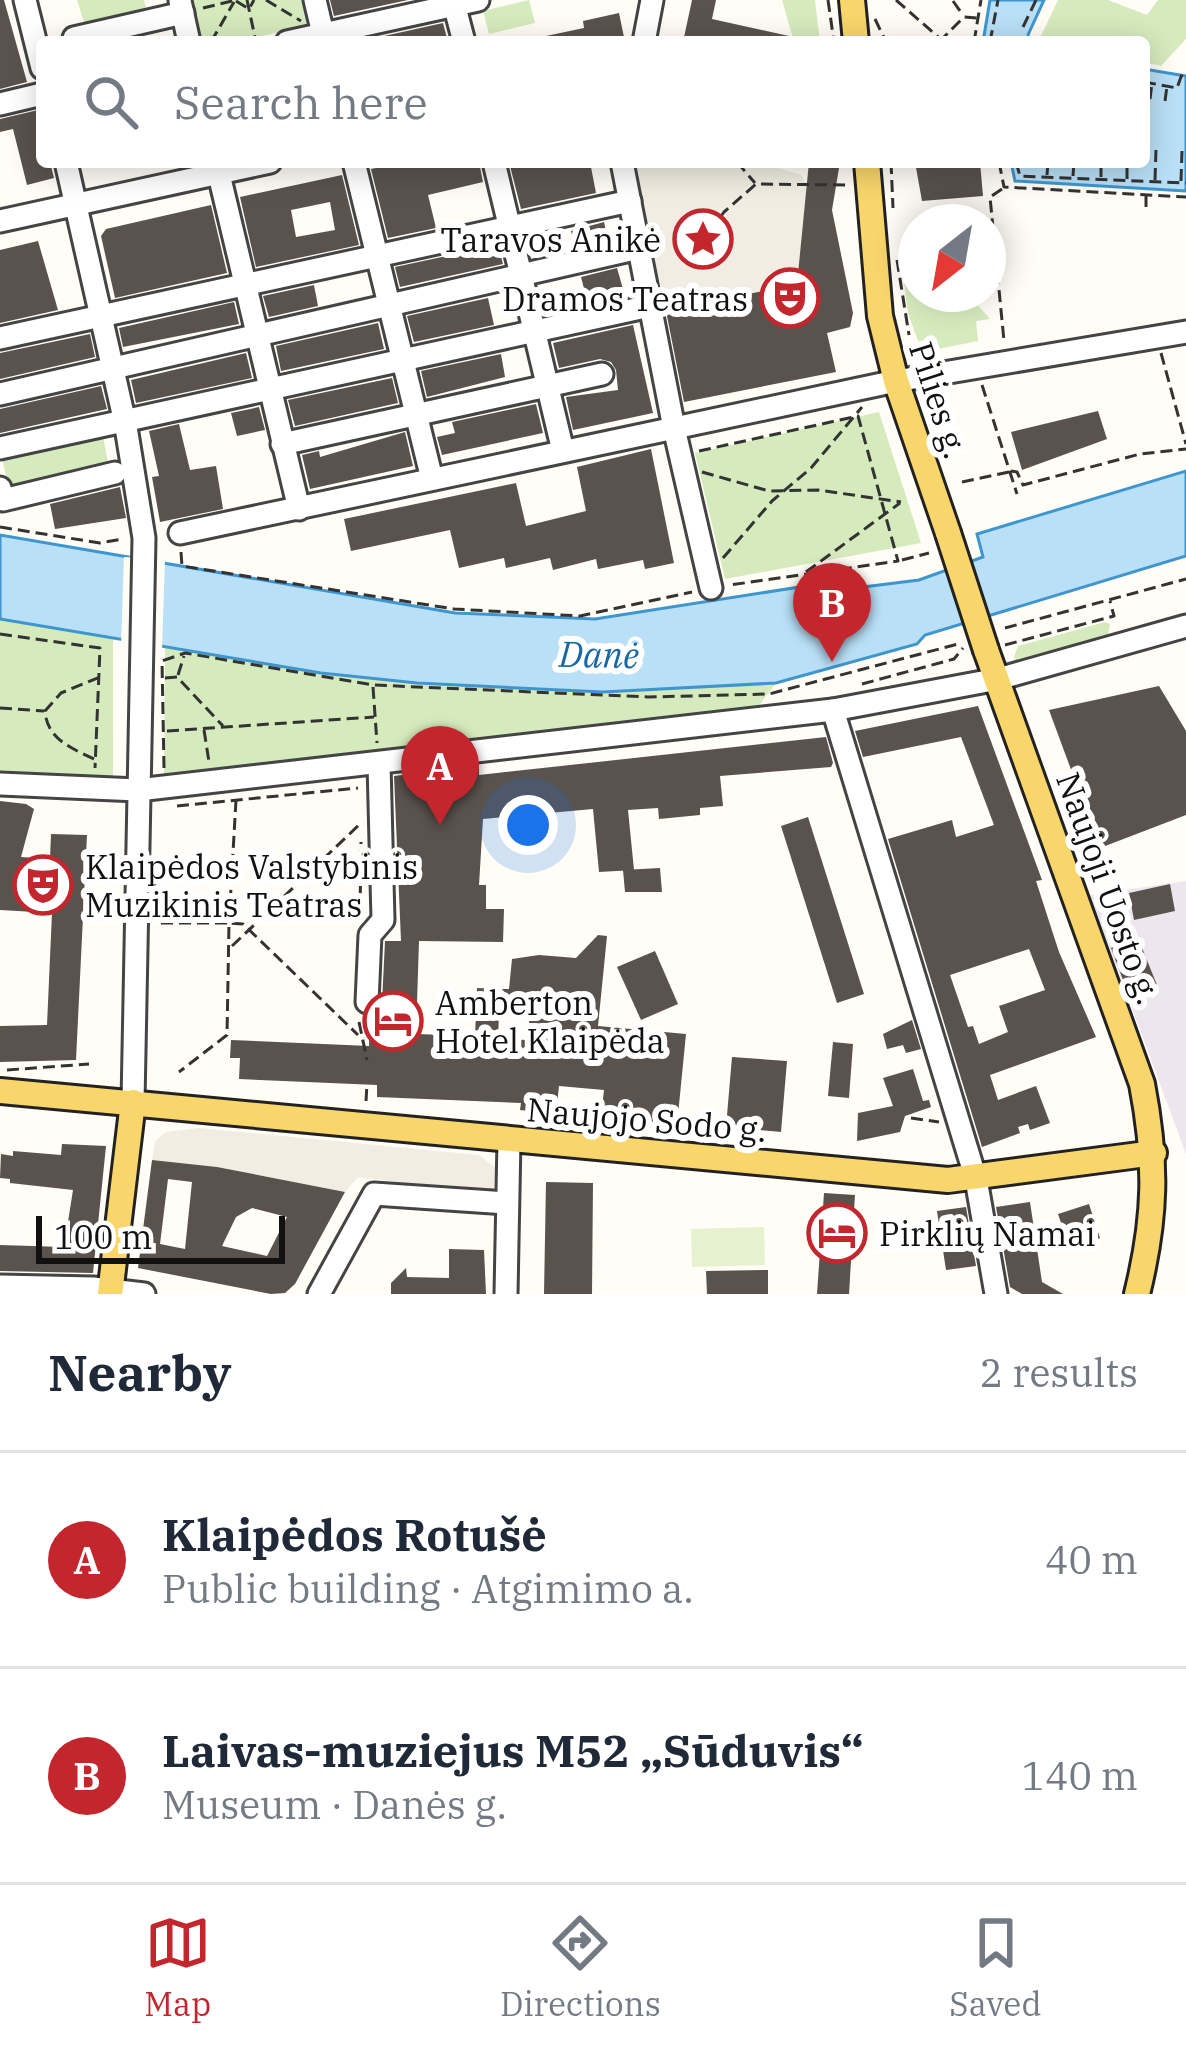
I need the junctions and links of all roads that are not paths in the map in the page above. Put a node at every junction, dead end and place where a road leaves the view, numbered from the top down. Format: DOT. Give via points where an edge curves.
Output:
graph roads {
  1 [pos="25,0"];
  2 [pos="315,0"];
  3 [pos="478,0"];
  4 [pos="652,0"];
  5 [pos="852,0"];
  6 [pos="453,3"];
  7 [pos="181,6"];
  8 [pos="81,36"];
  9 [pos="188,36"];
  10 [pos="324,36"];
  11 [pos="331,36"];
  12 [pos="462,36"];
  13 [pos="645,36"];
  14 [pos="855,36"];
  15 [pos="36,44"];
  16 [pos="36,95"];
  17 [pos="0,104"];
  18 [pos="68,168"];
  19 [pos="213,168"];
  20 [pos="217,168"];
  21 [pos="355,168"];
  22 [pos="495,168"];
  23 [pos="623,168"];
  24 [pos="868,174"];
  25 [pos="630,201"];
  26 [pos="76,202"];
  27 [pos="0,221"];
  28 [pos="509,229"];
  29 [pos="639,248"];
  30 [pos="378,259"];
  31 [pos="521,277"];
  32 [pos="244,284"];
  33 [pos="650,306"];
  34 [pos="390,308"];
  35 [pos="101,314"];
  36 [pos="1186,332"];
  37 [pos="534,333"];
  38 [pos="255,336"];
  39 [pos="0,338"];
  40 [pos="401,360"];
  41 [pos="113,367"];
  42 [pos="602,374"];
  43 [pos="884,384"];
  44 [pos="546,385"];
  45 [pos="268,388"];
  46 [pos="0,394"];
  47 [pos="413,414"];
  48 [pos="125,420"];
  49 [pos="674,428"];
  50 [pos="282,443"];
  51 [pos="0,448"];
  52 [pos="563,451"];
  53 [pos="115,473"];
  54 [pos="432,479"];
  55 [pos="0,488"];
  56 [pos="299,509"];
  57 [pos="180,532"];
  58 [pos="711,588"];
  59 [pos="1186,626"];
  60 [pos="969,647"];
  61 [pos="998,679"];
  62 [pos="829,702"];
  63 [pos="379,764"];
  64 [pos="0,784"];
  65 [pos="138,790"];
  66 [pos="363,1011"];
  67 [pos="0,1091"];
  68 [pos="133,1102"];
  69 [pos="509,1140"];
  70 [pos="1154,1154"];
  71 [pos="976,1179"];
  72 [pos="507,1203"];
  73 [pos="0,1286"];
  74 [pos="110,1292"];
  75 [pos="144,1294"];
  76 [pos="319,1294"];
  77 [pos="506,1294"];
  78 [pos="996,1294"];
  79 [pos="1137,1294"];
  1 -- 15 [label="street"];
  2 -- 10 [label="street"];
  3 -- 6 [label="street"];
  4 -- 13 [label="street"];
  5 -- 14 [label="main road"];
  6 -- 11 [label="street"];
  6 -- 12 [label="street"];
  7 -- 8 [label="street"];
  7 -- 9 [label="street"];
  16 -- 17 [label="street"];
  18 -- 26 [label="street"];
  19 -- 26 [label="street"];
  20 -- 32 [label="street"];
  21 -- 30 [label="street"];
  22 -- 28 [label="street"];
  23 -- 25 [label="street"];
  24 -- 43 [label="main road, Pilies g."];
  25 -- 28 [label="street"];
  25 -- 29 [label="street"];
  26 -- 27 [label="street"];
  26 -- 35 [label="street"];
  28 -- 30 [label="street"];
  28 -- 31 [label="street"];
  29 -- 31 [label="street"];
  29 -- 33 [label="street"];
  30 -- 32 [label="street"];
  30 -- 34 [label="street"];
  31 -- 34 [label="street"];
  31 -- 37 [label="street"];
  32 -- 35 [label="street"];
  32 -- 38 [label="street"];
  33 -- 37 [label="street"];
  33 -- 49 [label="street"];
  34 -- 38 [label="street"];
  34 -- 40 [label="street"];
  35 -- 39 [label="street"];
  35 -- 41 [label="street"];
  36 -- 43 [label="street"];
  37 -- 40 [label="street"];
  37 -- 44 [label="street"];
  38 -- 41 [label="street"];
  38 -- 45 [label="street"];
  40 -- 45 [label="street"];
  40 -- 47 [label="street"];
  41 -- 46 [label="street"];
  41 -- 48 [label="street"];
  42 -- 44 [label="street"];
  43 -- 49 [label="street"];
  43 -- 60 [label="main road, Pilies g., bridge" via="948,533"];
  44 -- 47 [label="street"];
  44 -- 52 [label="street"];
  45 -- 48 [label="street"];
  45 -- 50 [label="street"];
  47 -- 50 [label="street"];
  47 -- 54 [label="street"];
  48 -- 51 [label="street"];
  48 -- 65 [label="street" via="144,558"];
  49 -- 52 [label="street"];
  49 -- 58 [label="street"];
  50 -- 56 [label="street"];
  52 -- 54 [label="street"];
  53 -- 55 [label="street" via="3,500"];
  54 -- 56 [label="street"];
  56 -- 57 [label="street"];
  59 -- 61 [label="street"];
  60 -- 61 [label="main road, Naujoji Uosto g."];
  61 -- 62 [label="street"];
  61 -- 70 [label="main road, Naujoji Uosto g." via="1133,1054"];
  62 -- 63 [label="street"];
  62 -- 71 [label="street"];
  63 -- 65 [label="street" via="213,781 164,797"];
  63 -- 66 [label="street" via="382,920 370,935"];
  64 -- 65 [label="street"];
  65 -- 68 [label="street"];
  67 -- 68 [label="main road, Naujojo Sodo g."];
  68 -- 69 [label="main road, Naujojo Sodo g."];
  68 -- 74 [label="main road"];
  69 -- 71 [label="main road, Naujojo Sodo g."];
  69 -- 72 [label="street"];
  70 -- 71 [label="main road, Naujojo Sodo g."];
  70 -- 79 [label="main road, Naujoji Uosto g."];
  71 -- 78 [label="street"];
  72 -- 76 [label="street" via="374,1194"];
  72 -- 77 [label="street"];
  73 -- 74 [label="street"];
  74 -- 75 [label="street"];
}
